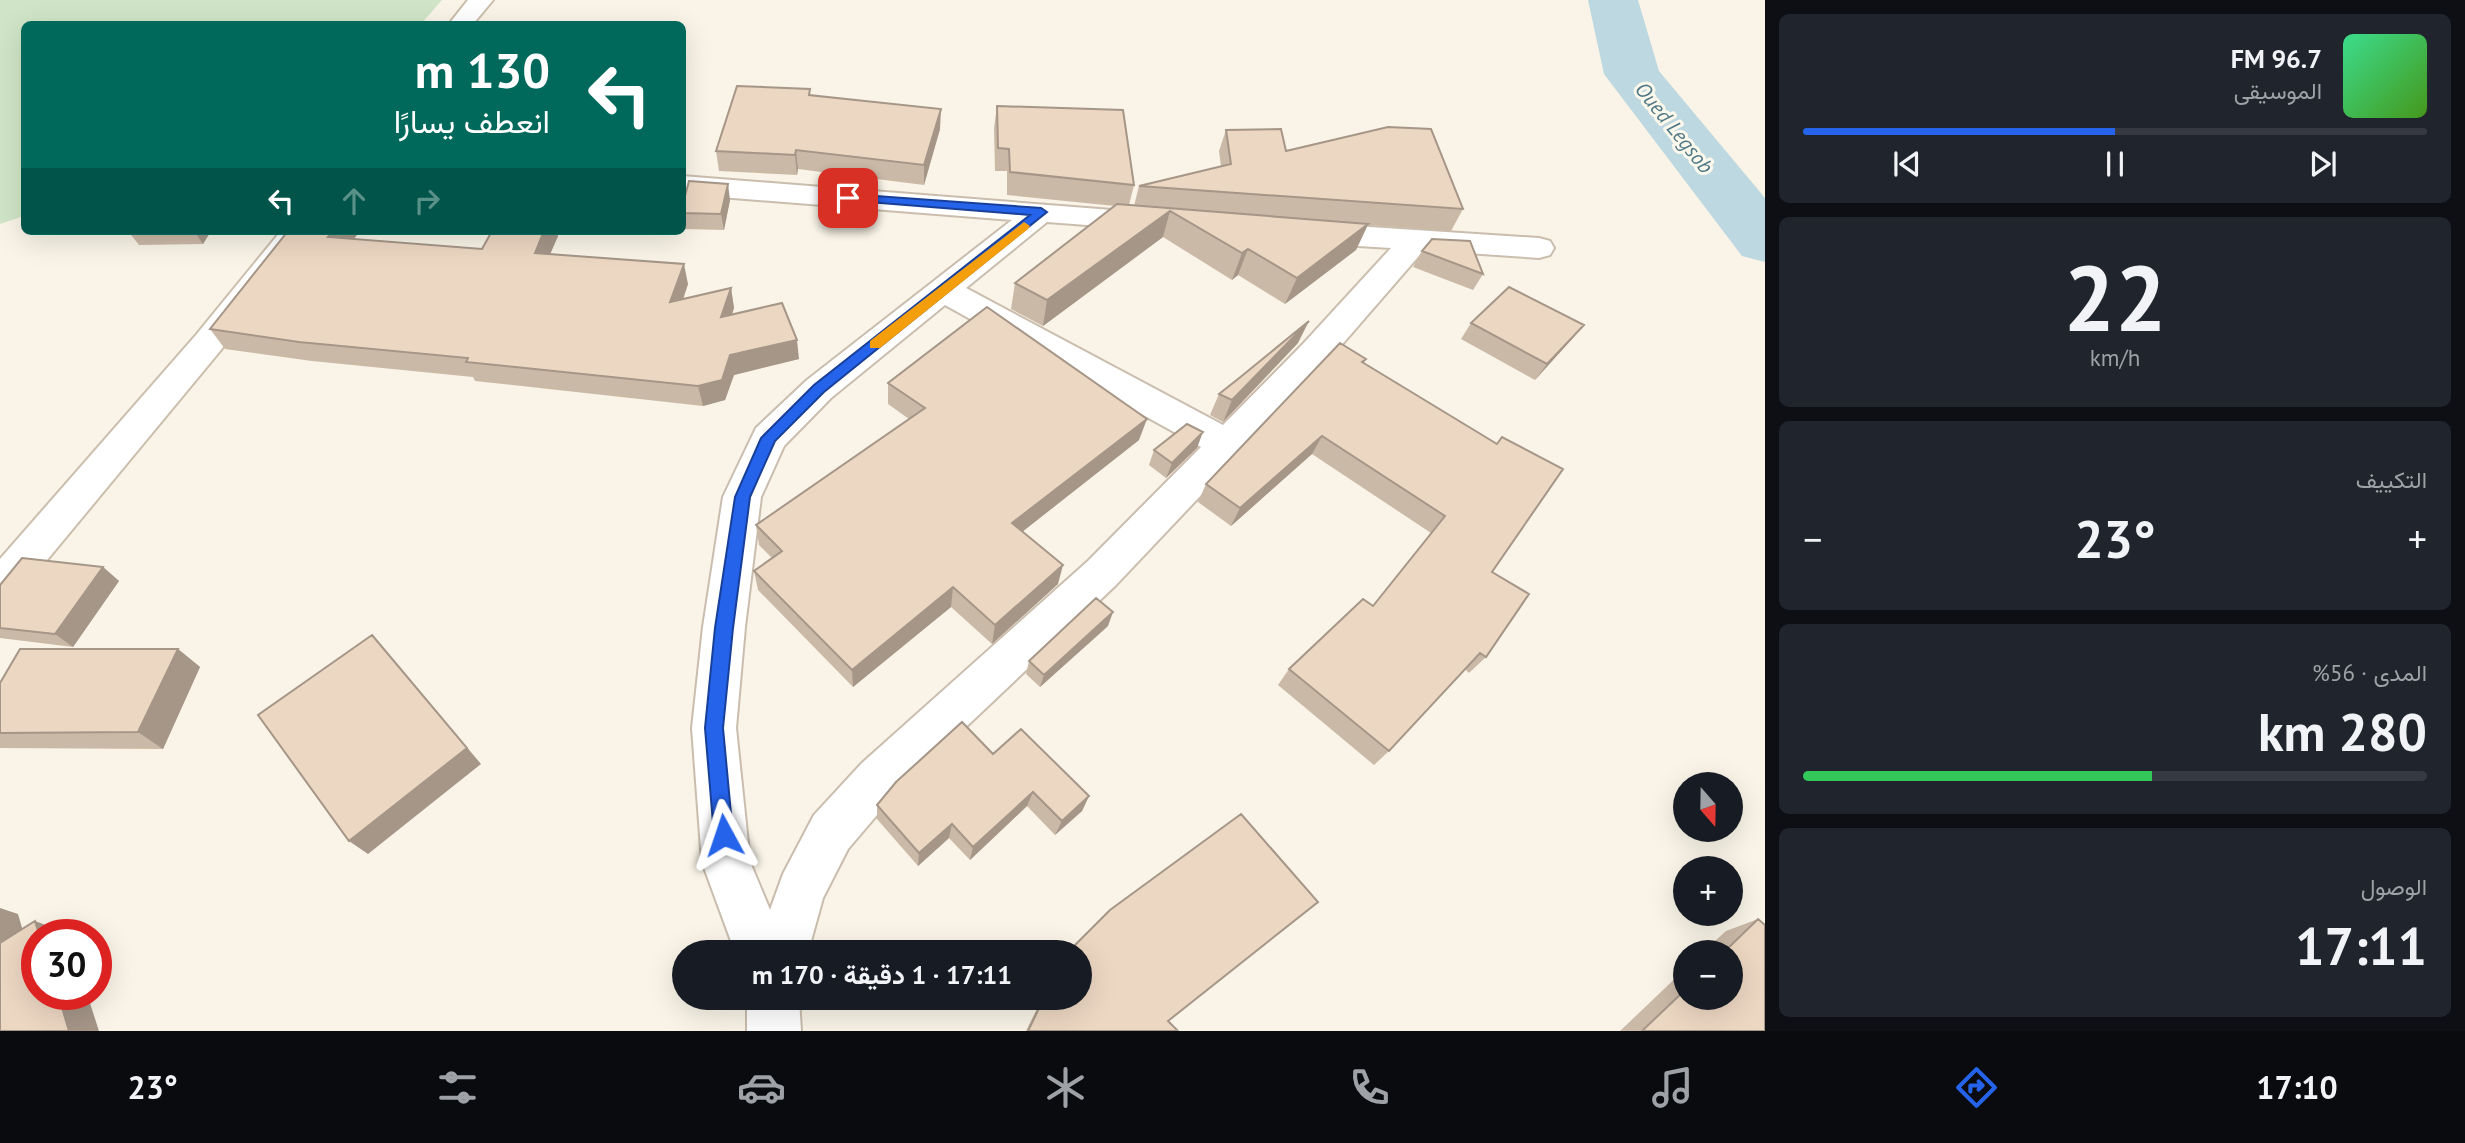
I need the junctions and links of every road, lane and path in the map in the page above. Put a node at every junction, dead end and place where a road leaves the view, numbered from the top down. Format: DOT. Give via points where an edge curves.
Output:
graph roads {
  1 [pos="481,0"];
  2 [pos="464,21"];
  3 [pos="686,185"];
  4 [pos="1041,212"];
  5 [pos="1180,223"];
  6 [pos="1276,231"];
  7 [pos="294,235"];
  8 [pos="1415,242"];
  9 [pos="1539,248"];
  10 [pos="943,290"];
  11 [pos="1227,444"];
  12 [pos="0,588"];
  13 [pos="756,940"];
  14 [pos="786,940"];
  15 [pos="773,1010"];
  16 [pos="774,1031"];
  1 -- 2 [label="street"];
  3 -- 4 [label="street"];
  4 -- 5 [label="street"];
  4 -- 10 [label="street"];
  6 -- 8 [label="street"];
  7 -- 12 [label="street"];
  8 -- 9 [label="street"];
  8 -- 11 [label="street"];
  10 -- 11 [label="street"];
  10 -- 13 [label="street" via="819,389 769,438 743,497 714,728 726,862"];
  11 -- 14 [label="street" via="1101,573 878,779 831,832 800,891"];
  15 -- 16 [label="street"];
}
